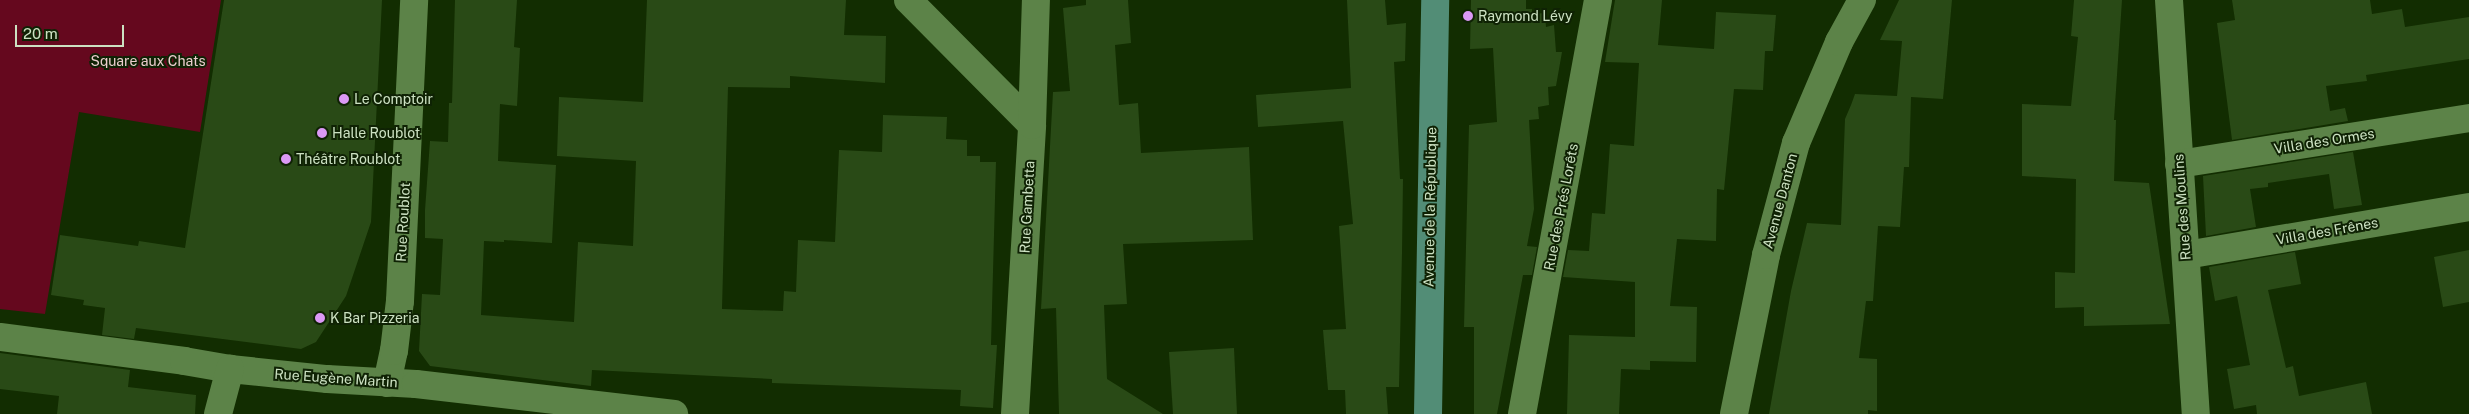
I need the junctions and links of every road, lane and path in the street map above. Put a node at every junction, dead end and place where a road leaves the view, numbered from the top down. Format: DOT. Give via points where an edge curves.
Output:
graph roads {
  1 [pos="414,0"];
  2 [pos="908,0"];
  3 [pos="1036,0"];
  4 [pos="1435,0"];
  5 [pos="1598,0"];
  6 [pos="1862,0"];
  7 [pos="2169,0"];
  8 [pos="2469,118"];
  9 [pos="1032,125"];
  10 [pos="2179,164"];
  11 [pos="2469,207"];
  12 [pos="2186,255"];
  13 [pos="0,337"];
  14 [pos="230,369"];
  15 [pos="387,383"];
  16 [pos="218,414"];
  17 [pos="674,414"];
  18 [pos="1015,414"];
  19 [pos="1428,414"];
  20 [pos="1522,414"];
  21 [pos="1734,414"];
  22 [pos="2196,414"];
  1 -- 15 [label="street, Rue Roublot" via="400,301"];
  2 -- 9 [label="street"];
  3 -- 9 [label="street, Rue Gambetta"];
  4 -- 19 [label="main road, Avenue de la République"];
  5 -- 20 [label="street, Rue des Prés Lorêts"];
  6 -- 21 [label="street, Avenue Danton" via="1839,42 1796,143 1766,255"];
  7 -- 10 [label="street, Rue des Moulins"];
  8 -- 10 [label="street, Villa des Ormes"];
  9 -- 18 [label="street, Rue Gambetta"];
  10 -- 12 [label="street, Rue des Moulins"];
  11 -- 12 [label="street, Villa des Frênes"];
  12 -- 22 [label="street, Rue des Moulins"];
  13 -- 14 [label="street, Rue Eugène Martin"];
  14 -- 15 [label="street, Rue Eugène Martin"];
  14 -- 16 [label="street"];
  15 -- 17 [label="street, Rue Eugène Martin"];
}
